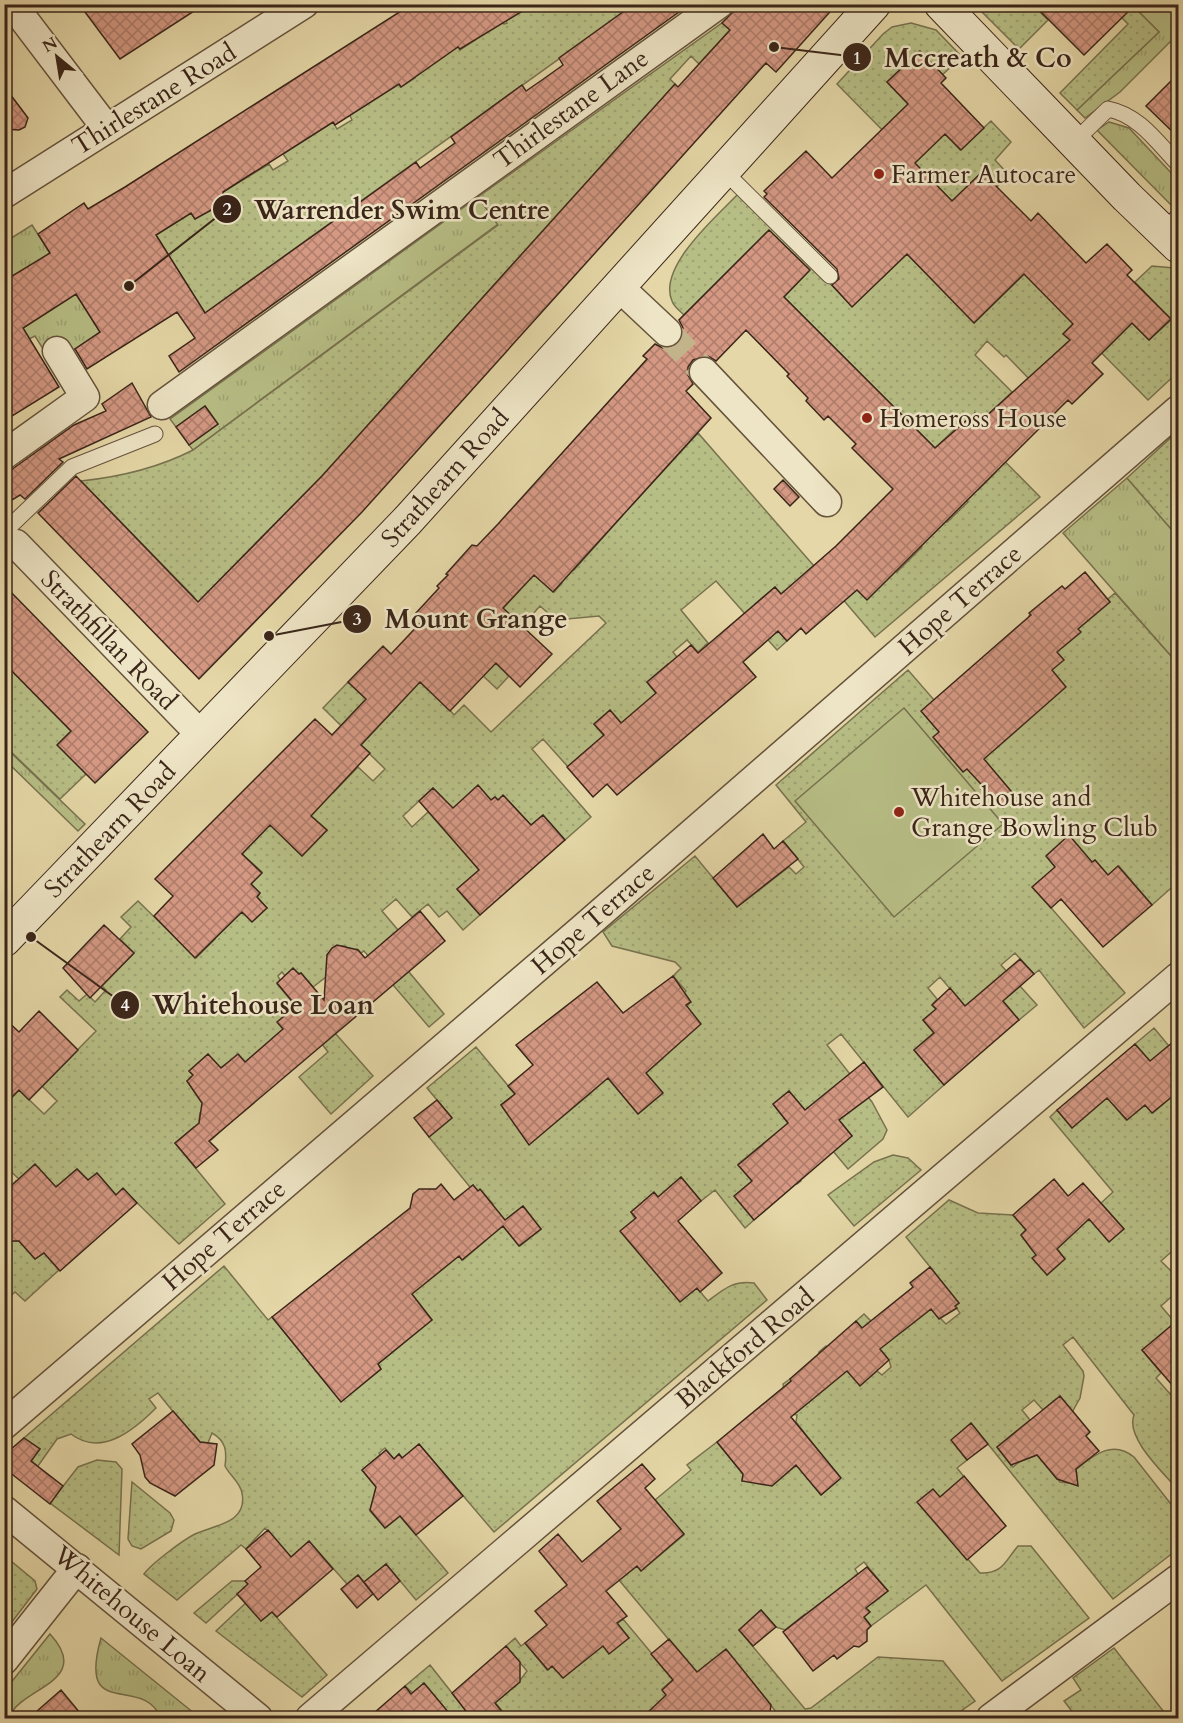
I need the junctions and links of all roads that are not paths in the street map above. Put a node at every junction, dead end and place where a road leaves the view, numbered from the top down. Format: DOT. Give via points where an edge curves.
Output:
graph roads {
  1 [pos="12,4"];
  2 [pos="304,4"];
  3 [pos="719,4"];
  4 [pos="874,4"];
  5 [pos="942,4"];
  6 [pos="107,129"];
  7 [pos="1074,141"];
  8 [pos="1179,164"];
  9 [pos="723,170"];
  10 [pos="4,194"];
  11 [pos="1174,232"];
  12 [pos="831,276"];
  13 [pos="619,287"];
  14 [pos="667,332"];
  15 [pos="57,351"];
  16 [pos="704,372"];
  17 [pos="162,405"];
  18 [pos="1179,410"];
  19 [pos="155,434"];
  20 [pos="4,455"];
  21 [pos="827,502"];
  22 [pos="8,536"];
  23 [pos="201,735"];
  24 [pos="4,940"];
  25 [pos="1179,977"];
  26 [pos="4,1425"];
  27 [pos="4,1510"];
  28 [pos="77,1568"];
  29 [pos="1179,1580"];
  30 [pos="4,1660"];
  31 [pos="258,1719"];
  32 [pos="310,1719"];
  33 [pos="991,1719"];
  1 -- 6 [label="street"];
  2 -- 6 [label="street, Thirlestane Road"];
  3 -- 17 [label="street, Thirlestane Lane"];
  4 -- 9 [label="street, Strathearn Road"];
  5 -- 7 [label="street"];
  6 -- 10 [label="street, Thirlestane Road"];
  7 -- 8 [label="lane" via="1107,109 1114,110 1134,118"];
  7 -- 11 [label="street"];
  9 -- 12 [label="lane"];
  9 -- 13 [label="street, Strathearn Road"];
  13 -- 14 [label="street"];
  13 -- 23 [label="street, Strathearn Road" via="401,528"];
  15 -- 20 [label="street" via="85,397"];
  16 -- 21 [label="street"];
  18 -- 26 [label="street, Hope Terrace" via="582,930"];
  19 -- 22 [label="lane" via="72,467"];
  22 -- 23 [label="street, Strathfillan Road"];
  23 -- 24 [label="street, Strathearn Road"];
  25 -- 32 [label="street, Blackford Road"];
  27 -- 28 [label="street, Whitehouse Loan"];
  28 -- 30 [label="street"];
  28 -- 31 [label="street, Whitehouse Loan"];
  29 -- 33 [label="street"];
}
